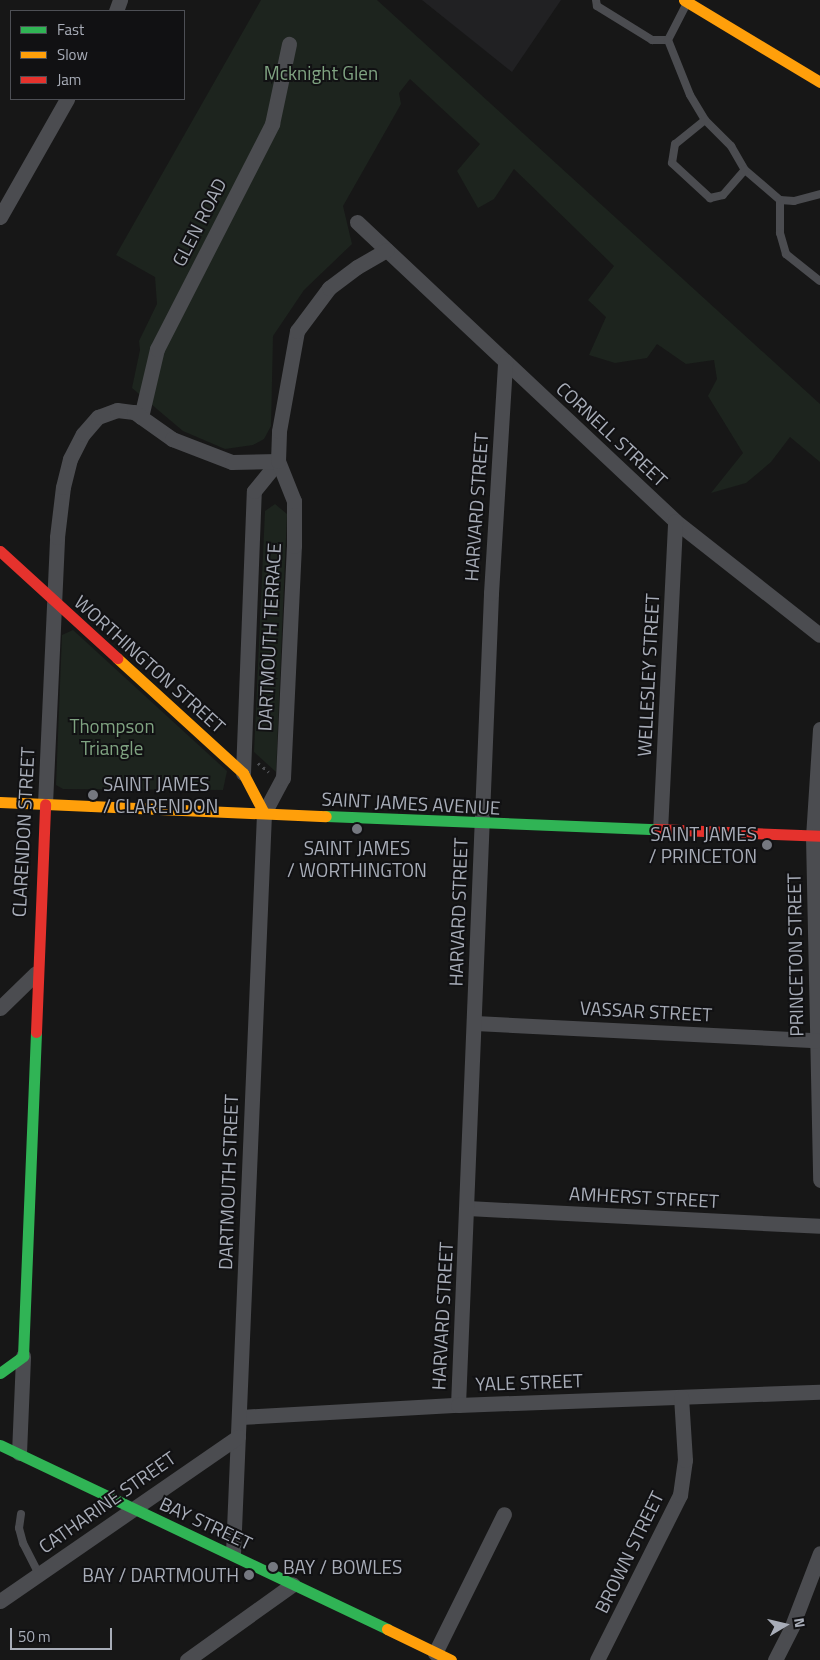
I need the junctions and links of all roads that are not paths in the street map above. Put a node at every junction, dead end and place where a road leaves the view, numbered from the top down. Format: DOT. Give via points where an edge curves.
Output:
graph roads {
  1 [pos="596,0"];
  2 [pos="686,1"];
  3 [pos="668,40"];
  4 [pos="289,44"];
  5 [pos="820,82"];
  6 [pos="66,100"];
  7 [pos="705,120"];
  8 [pos="745,170"];
  9 [pos="820,194"];
  10 [pos="780,200"];
  11 [pos="0,217"];
  12 [pos="357,222"];
  13 [pos="387,250"];
  14 [pos="820,281"];
  15 [pos="505,361"];
  16 [pos="141,417"];
  17 [pos="278,461"];
  18 [pos="676,521"];
  19 [pos="0,551"];
  20 [pos="54,599"];
  21 [pos="820,635"];
  22 [pos="820,729"];
  23 [pos="244,773"];
  24 [pos="0,802"];
  25 [pos="45,804"];
  26 [pos="264,813"];
  27 [pos="480,824"];
  28 [pos="660,831"];
  29 [pos="817,836"];
  30 [pos="36,973"];
  31 [pos="0,1008"];
  32 [pos="475,1023"];
  33 [pos="816,1040"];
  34 [pos="820,1180"];
  35 [pos="467,1208"];
  36 [pos="820,1226"];
  37 [pos="23,1356"];
  38 [pos="0,1373"];
  39 [pos="820,1392"];
  40 [pos="681,1397"];
  41 [pos="458,1405"];
  42 [pos="240,1417"];
  43 [pos="238,1437"];
  44 [pos="0,1446"];
  45 [pos="19,1453"];
  46 [pos="131,1508"];
  47 [pos="21,1514"];
  48 [pos="504,1514"];
  49 [pos="232,1553"];
  50 [pos="820,1553"];
  51 [pos="820,1558"];
  52 [pos="39,1574"];
  53 [pos="293,1584"];
  54 [pos="0,1601"];
  55 [pos="435,1653"];
  56 [pos="187,1660"];
  57 [pos="450,1660"];
  58 [pos="598,1660"];
  59 [pos="775,1660"];
  1 -- 3 [label="lane" via="597,6 652,40"];
  2 -- 3 [label="lane"];
  2 -- 5 [label="main road"];
  3 -- 7 [label="lane" via="690,95"];
  4 -- 16 [label="street, GLEN ROAD" via="272,124 157,349"];
  6 -- 11 [label="street"];
  7 -- 8 [label="lane" via="731,146"];
  7 -- 8 [label="lane" via="675,144 672,163 710,198 723,195"];
  8 -- 10 [label="lane"];
  9 -- 10 [label="lane" via="794,201"];
  10 -- 14 [label="lane" via="780,233 786,254"];
  12 -- 13 [label="street, CORNELL STREET"];
  13 -- 15 [label="street, CORNELL STREET"];
  13 -- 17 [label="street, DARTMOUTH TERRACE" via="357,266 329,288 297,331 279,431"];
  15 -- 18 [label="street, CORNELL STREET"];
  15 -- 27 [label="street, HARVARD STREET"];
  16 -- 17 [label="street, CLARENDON STREET" via="172,439 232,462"];
  16 -- 20 [label="street, CLARENDON STREET" via="117,410 98,417 83,434 70,459 63,487"];
  17 -- 23 [label="street, DARTMOUTH TERRACE" via="254,491"];
  17 -- 26 [label="street, DARTMOUTH TERRACE" via="294,501 294,546 283,778"];
  18 -- 21 [label="street, CORNELL STREET"];
  18 -- 28 [label="street, WELLESLEY STREET"];
  19 -- 20 [label="main road, WORTHINGTON STREET"];
  20 -- 23 [label="main road, WORTHINGTON STREET"];
  20 -- 25 [label="street, CLARENDON STREET"];
  22 -- 29 [label="street, PRINCETON STREET"];
  23 -- 26 [label="main road, WORTHINGTON STREET"];
  24 -- 25 [label="main road, SAINT JAMES AVENUE"];
  25 -- 26 [label="main road, SAINT JAMES AVENUE"];
  25 -- 30 [label="main road, CLARENDON STREET"];
  26 -- 27 [label="main road, SAINT JAMES AVENUE"];
  26 -- 42 [label="street, DARTMOUTH STREET"];
  27 -- 28 [label="main road, SAINT JAMES AVENUE"];
  27 -- 32 [label="street, HARVARD STREET"];
  28 -- 29 [label="main road, SAINT JAMES AVENUE"];
  29 -- 33 [label="street, PRINCETON STREET"];
  30 -- 31 [label="street"];
  30 -- 37 [label="main road, CLARENDON STREET"];
  32 -- 33 [label="street, VASSAR STREET"];
  32 -- 35 [label="street, HARVARD STREET"];
  33 -- 34 [label="street, PRINCETON STREET"];
  35 -- 36 [label="street, AMHERST STREET"];
  35 -- 41 [label="street, HARVARD STREET"];
  37 -- 38 [label="main road"];
  37 -- 45 [label="street, CLARENDON STREET"];
  39 -- 40 [label="street, YALE STREET"];
  40 -- 41 [label="street, YALE STREET"];
  40 -- 58 [label="street, BROWN STREET" via="685,1460 680,1495"];
  41 -- 42 [label="street, YALE STREET"];
  42 -- 43 [label="street, DARTMOUTH STREET"];
  43 -- 46 [label="street, CATHARINE STREET"];
  43 -- 49 [label="street, DARTMOUTH STREET"];
  44 -- 45 [label="main road, BAY STREET"];
  45 -- 46 [label="main road, BAY STREET"];
  46 -- 49 [label="main road, BAY STREET"];
  46 -- 52 [label="street, CATHARINE STREET"];
  47 -- 52 [label="lane" via="19,1523 24,1543"];
  48 -- 55 [label="street"];
  49 -- 53 [label="main road, BAY STREET"];
  50 -- 51 [label="street"];
  51 -- 59 [label="street"];
  52 -- 54 [label="street, CATHARINE STREET"];
  53 -- 55 [label="main road, BAY STREET"];
  53 -- 56 [label="street"];
  55 -- 57 [label="main road, BAY STREET"];
}
